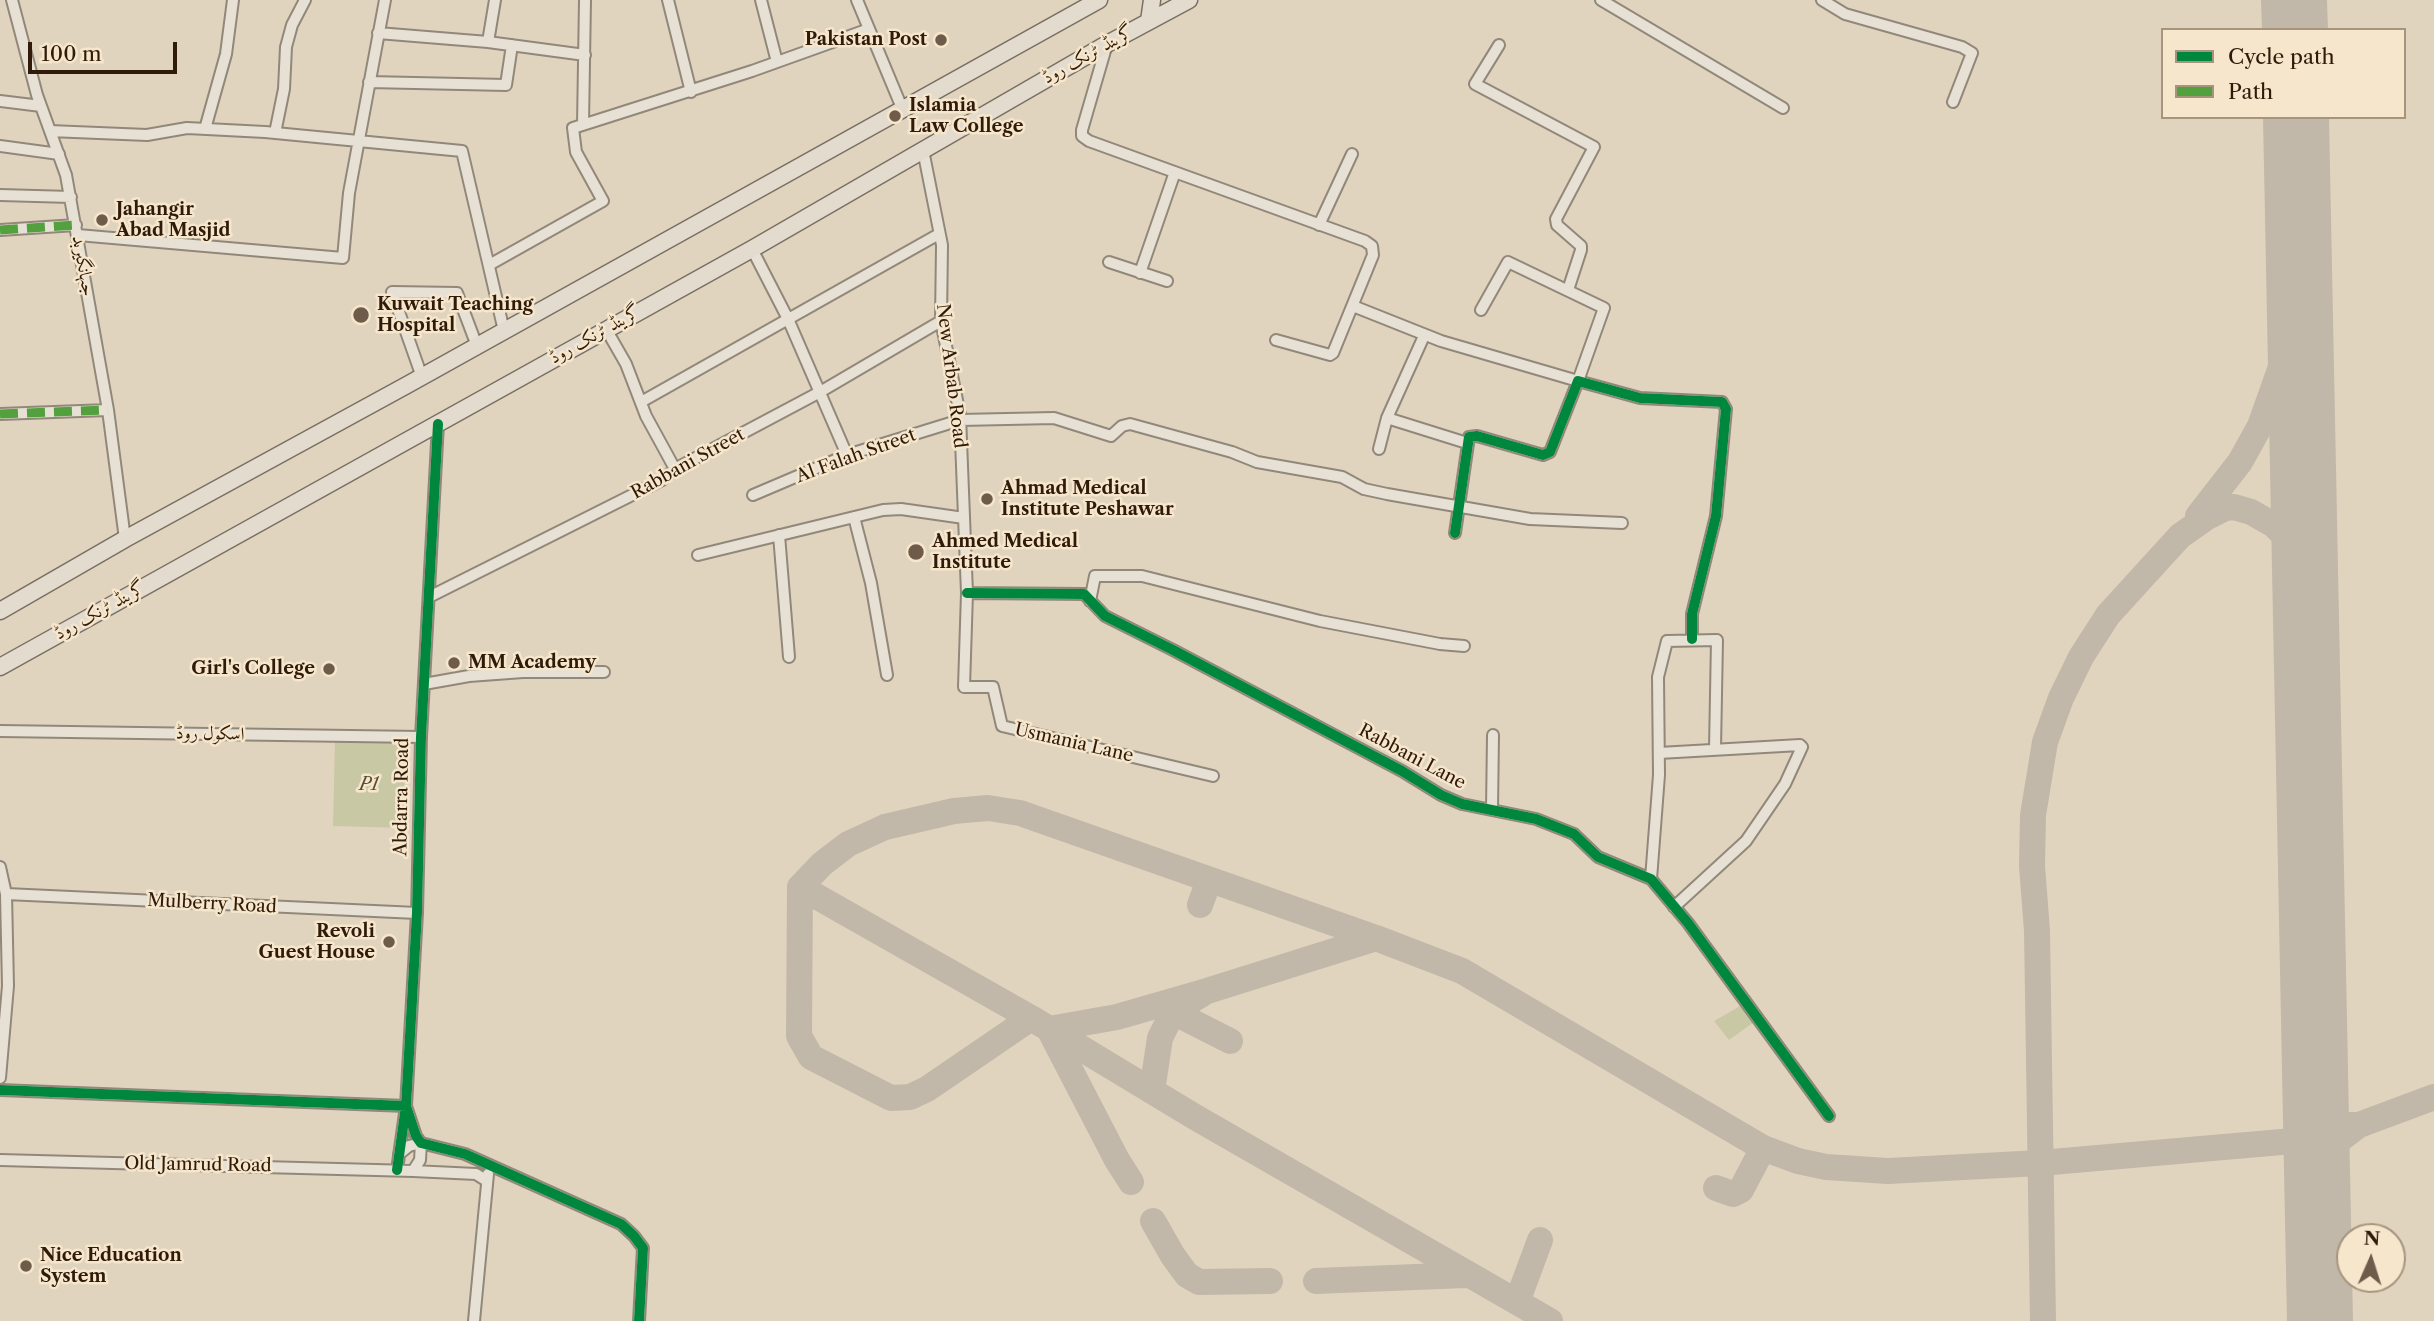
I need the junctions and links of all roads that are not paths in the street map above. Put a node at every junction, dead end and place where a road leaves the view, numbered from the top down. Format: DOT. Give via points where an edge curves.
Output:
graph roads {
  1 [pos="12,0"];
  2 [pos="233,0"];
  3 [pos="305,0"];
  4 [pos="385,0"];
  5 [pos="495,0"];
  6 [pos="585,0"];
  7 [pos="668,0"];
  8 [pos="761,0"];
  9 [pos="857,0"];
  10 [pos="1099,0"];
  11 [pos="1152,0"];
  12 [pos="1188,0"];
  13 [pos="1601,0"];
  14 [pos="1822,0"];
  15 [pos="1149,21"];
  16 [pos="869,29"];
  17 [pos="379,33"];
  18 [pos="488,42"];
  19 [pos="1107,44"];
  20 [pos="512,45"];
  21 [pos="1499,45"];
  22 [pos="585,55"];
  23 [pos="777,62"];
  24 [pos="369,82"];
  25 [pos="691,92"];
  26 [pos="0,101"];
  27 [pos="1954,102"];
  28 [pos="41,106"];
  29 [pos="902,108"];
  30 [pos="1783,108"];
  31 [pos="583,125"];
  32 [pos="205,129"];
  33 [pos="50,131"];
  34 [pos="275,133"];
  35 [pos="358,140"];
  36 [pos="0,146"];
  37 [pos="923,150"];
  38 [pos="1352,154"];
  39 [pos="59,155"];
  40 [pos="1175,172"];
  41 [pos="0,195"];
  42 [pos="71,197"];
  43 [pos="1320,225"];
  44 [pos="0,230"];
  45 [pos="77,230"];
  46 [pos="939,234"];
  47 [pos="752,248"];
  48 [pos="1109,262"];
  49 [pos="489,265"];
  50 [pos="1140,272"];
  51 [pos="1167,281"];
  52 [pos="1568,290"];
  53 [pos="1353,306"];
  54 [pos="1481,310"];
  55 [pos="788,319"];
  56 [pos="941,321"];
  57 [pos="606,329"];
  58 [pos="504,331"];
  59 [pos="1424,335"];
  60 [pos="1276,340"];
  61 [pos="477,346"];
  62 [pos="422,377"];
  63 [pos="1578,381"];
  64 [pos="820,391"];
  65 [pos="641,402"];
  66 [pos="108,410"];
  67 [pos="0,414"];
  68 [pos="1387,418"];
  69 [pos="960,420"];
  70 [pos="438,424"];
  71 [pos="1467,443"];
  72 [pos="1379,449"];
  73 [pos="847,455"];
  74 [pos="675,469"];
  75 [pos="753,495"];
  76 [pos="1458,506"];
  77 [pos="854,517"];
  78 [pos="964,518"];
  79 [pos="1622,523"];
  80 [pos="1455,533"];
  81 [pos="779,535"];
  82 [pos="125,539"];
  83 [pos="698,555"];
  84 [pos="967,593"];
  85 [pos="429,597"];
  86 [pos="1090,601"];
  87 [pos="0,611"];
  88 [pos="1692,639"];
  89 [pos="1464,646"];
  90 [pos="789,657"];
  91 [pos="0,667"];
  92 [pos="604,672"];
  93 [pos="887,675"];
  94 [pos="424,684"];
  95 [pos="964,687"];
  96 [pos="0,731"];
  97 [pos="1493,735"];
  98 [pos="421,737"];
  99 [pos="1715,749"];
  100 [pos="1659,753"];
  101 [pos="1213,776"];
  102 [pos="1492,810"];
  103 [pos="0,867"];
  104 [pos="1651,879"];
  105 [pos="6,894"];
  106 [pos="1674,907"];
  107 [pos="417,913"];
  108 [pos="0,1078"];
  109 [pos="0,1090"];
  110 [pos="406,1106"];
  111 [pos="1829,1116"];
  112 [pos="421,1143"];
  113 [pos="399,1154"];
  114 [pos="0,1160"];
  115 [pos="486,1164"];
  116 [pos="397,1170"];
  117 [pos="413,1171"];
  118 [pos="488,1181"];
  119 [pos="474,1321"];
  120 [pos="639,1321"];
  1 -- 28 [label="street, جہانگیربد"];
  2 -- 32 [label="street" via="226,54"];
  3 -- 34 [label="street" via="286,47"];
  4 -- 17 [label="street"];
  5 -- 18 [label="street"];
  6 -- 22 [label="street"];
  7 -- 25 [label="street"];
  8 -- 23 [label="street"];
  9 -- 16 [label="street"];
  10 -- 29 [label="highway"];
  11 -- 15 [label="highway"];
  12 -- 15 [label="highway, گرینڈ ٹرنک روڈ"];
  13 -- 30 [label="street"];
  14 -- 27 [label="street" via="1845,14 1972,53"];
  15 -- 19 [label="highway, گرینڈ ٹرنک روڈ"];
  16 -- 23 [label="street"];
  16 -- 29 [label="street"];
  17 -- 18 [label="street"];
  17 -- 24 [label="street"];
  18 -- 20 [label="street"];
  19 -- 37 [label="highway, گرینڈ ٹرنک روڈ"];
  19 -- 40 [label="street" via="1082,136"];
  20 -- 22 [label="street"];
  20 -- 24 [label="street" via="506,85"];
  21 -- 52 [label="street" via="1475,84 1594,147 1556,219 1581,246"];
  22 -- 31 [label="street"];
  23 -- 25 [label="street"];
  24 -- 35 [label="street"];
  25 -- 31 [label="street"];
  26 -- 28 [label="street"];
  28 -- 33 [label="street, جہانگیربد"];
  29 -- 58 [label="highway"];
  31 -- 49 [label="street" via="573,128 576,152 603,201"];
  32 -- 33 [label="street" via="147,135"];
  32 -- 34 [label="street"];
  33 -- 39 [label="street, جہانگیربد"];
  34 -- 35 [label="street"];
  35 -- 45 [label="street" via="343,258"];
  35 -- 49 [label="street" via="462,151"];
  36 -- 39 [label="street"];
  37 -- 46 [label="street, New Arbab Road"];
  37 -- 47 [label="highway, گرینڈ ٹرنک روڈ"];
  38 -- 43 [label="street"];
  39 -- 42 [label="street, جہانگیربد"];
  40 -- 43 [label="street"];
  40 -- 50 [label="street"];
  41 -- 42 [label="street"];
  42 -- 45 [label="street, جہانگیربد"];
  43 -- 53 [label="street" via="1372,246 1373,255"];
  44 -- 45 [label="street"];
  45 -- 66 [label="street, جہانگیربد"];
  46 -- 55 [label="street"];
  46 -- 56 [label="street, New Arbab Road"];
  47 -- 55 [label="street"];
  47 -- 57 [label="highway, گرینڈ ٹرنک روڈ"];
  48 -- 50 [label="street"];
  49 -- 58 [label="street"];
  50 -- 51 [label="street"];
  52 -- 54 [label="street" via="1508,262"];
  52 -- 63 [label="street" via="1604,308"];
  53 -- 59 [label="street"];
  53 -- 60 [label="street" via="1332,355"];
  55 -- 64 [label="street"];
  55 -- 65 [label="street"];
  56 -- 64 [label="street, Rabbani Street"];
  56 -- 69 [label="street, New Arbab Road"];
  57 -- 65 [label="street"];
  57 -- 70 [label="highway, گرینڈ ٹرنک روڈ"];
  58 -- 61 [label="highway"];
  59 -- 63 [label="street"];
  59 -- 68 [label="street"];
  61 -- 62 [label="highway"];
  61 -- 62 [label="street" via="457,293 392,292"];
  62 -- 82 [label="highway"];
  63 -- 71 [label="street" via="1549,452 1543,455 1477,436 1469,437"];
  63 -- 88 [label="street" via="1640,398 1719,401 1725,406 1716,516 1692,614"];
  64 -- 73 [label="street"];
  64 -- 74 [label="street, Rabbani Street"];
  65 -- 74 [label="street"];
  66 -- 67 [label="street"];
  66 -- 82 [label="street, جہانگیربد"];
  68 -- 71 [label="street"];
  68 -- 72 [label="street"];
  69 -- 73 [label="street, Al Falah Street"];
  69 -- 76 [label="street, Al Falah Street" via="1054,418 1111,436 1130,424 1257,462 1342,477 1364,489"];
  69 -- 78 [label="street, New Arbab Road"];
  70 -- 85 [label="street, Abdarra Road"];
  70 -- 91 [label="highway, گرینڈ ٹرنک روڈ"];
  71 -- 76 [label="street"];
  73 -- 75 [label="street, Al Falah Street"];
  74 -- 85 [label="street, Rabbani Street" via="662,480"];
  76 -- 79 [label="street, Al Falah Street" via="1530,519"];
  76 -- 80 [label="street"];
  77 -- 78 [label="street" via="901,509"];
  77 -- 81 [label="street"];
  77 -- 93 [label="street"];
  78 -- 84 [label="street, New Arbab Road"];
  81 -- 83 [label="street"];
  81 -- 90 [label="street"];
  82 -- 87 [label="highway"];
  84 -- 86 [label="street, Rabbani Lane" via="1084,594"];
  84 -- 95 [label="street, New Arbab Road"];
  85 -- 94 [label="street, Abdarra Road"];
  86 -- 89 [label="street" via="1095,576 1142,576 1320,621"];
  86 -- 102 [label="street, Rabbani Lane" via="1105,616 1441,794"];
  88 -- 99 [label="street" via="1717,640"];
  88 -- 100 [label="street" via="1664,643 1658,677"];
  92 -- 94 [label="street" via="523,672"];
  94 -- 98 [label="street, Abdarra Road"];
  95 -- 101 [label="street, Usmania Lane" via="993,687 1002,726"];
  96 -- 98 [label="street, اسکول روڈ"];
  97 -- 102 [label="street"];
  98 -- 107 [label="street, Abdarra Road"];
  99 -- 100 [label="street"];
  99 -- 106 [label="street" via="1802,747 1785,784 1746,841"];
  100 -- 104 [label="street"];
  102 -- 104 [label="street, Rabbani Lane" via="1536,819 1574,834 1598,857"];
  103 -- 105 [label="street"];
  104 -- 106 [label="street, Rabbani Lane"];
  105 -- 107 [label="street, Mulberry Road"];
  105 -- 108 [label="street" via="8,986"];
  106 -- 111 [label="street, Rabbani Lane"];
  107 -- 110 [label="street, Abdarra Road"];
  109 -- 110 [label="street"];
  110 -- 112 [label="street"];
  110 -- 113 [label="street, Abdarra Road"];
  112 -- 113 [label="street"];
  112 -- 115 [label="street"];
  112 -- 117 [label="street" via="420,1160"];
  113 -- 116 [label="street, Abdarra Road"];
  114 -- 116 [label="street, Old Jamrud Road"];
  115 -- 118 [label="street"];
  115 -- 120 [label="street" via="621,1224 634,1236 643,1248"];
  116 -- 117 [label="street, Old Jamrud Road"];
  117 -- 118 [label="street, Old Jamrud Road" via="476,1174"];
  118 -- 119 [label="street"];
}
